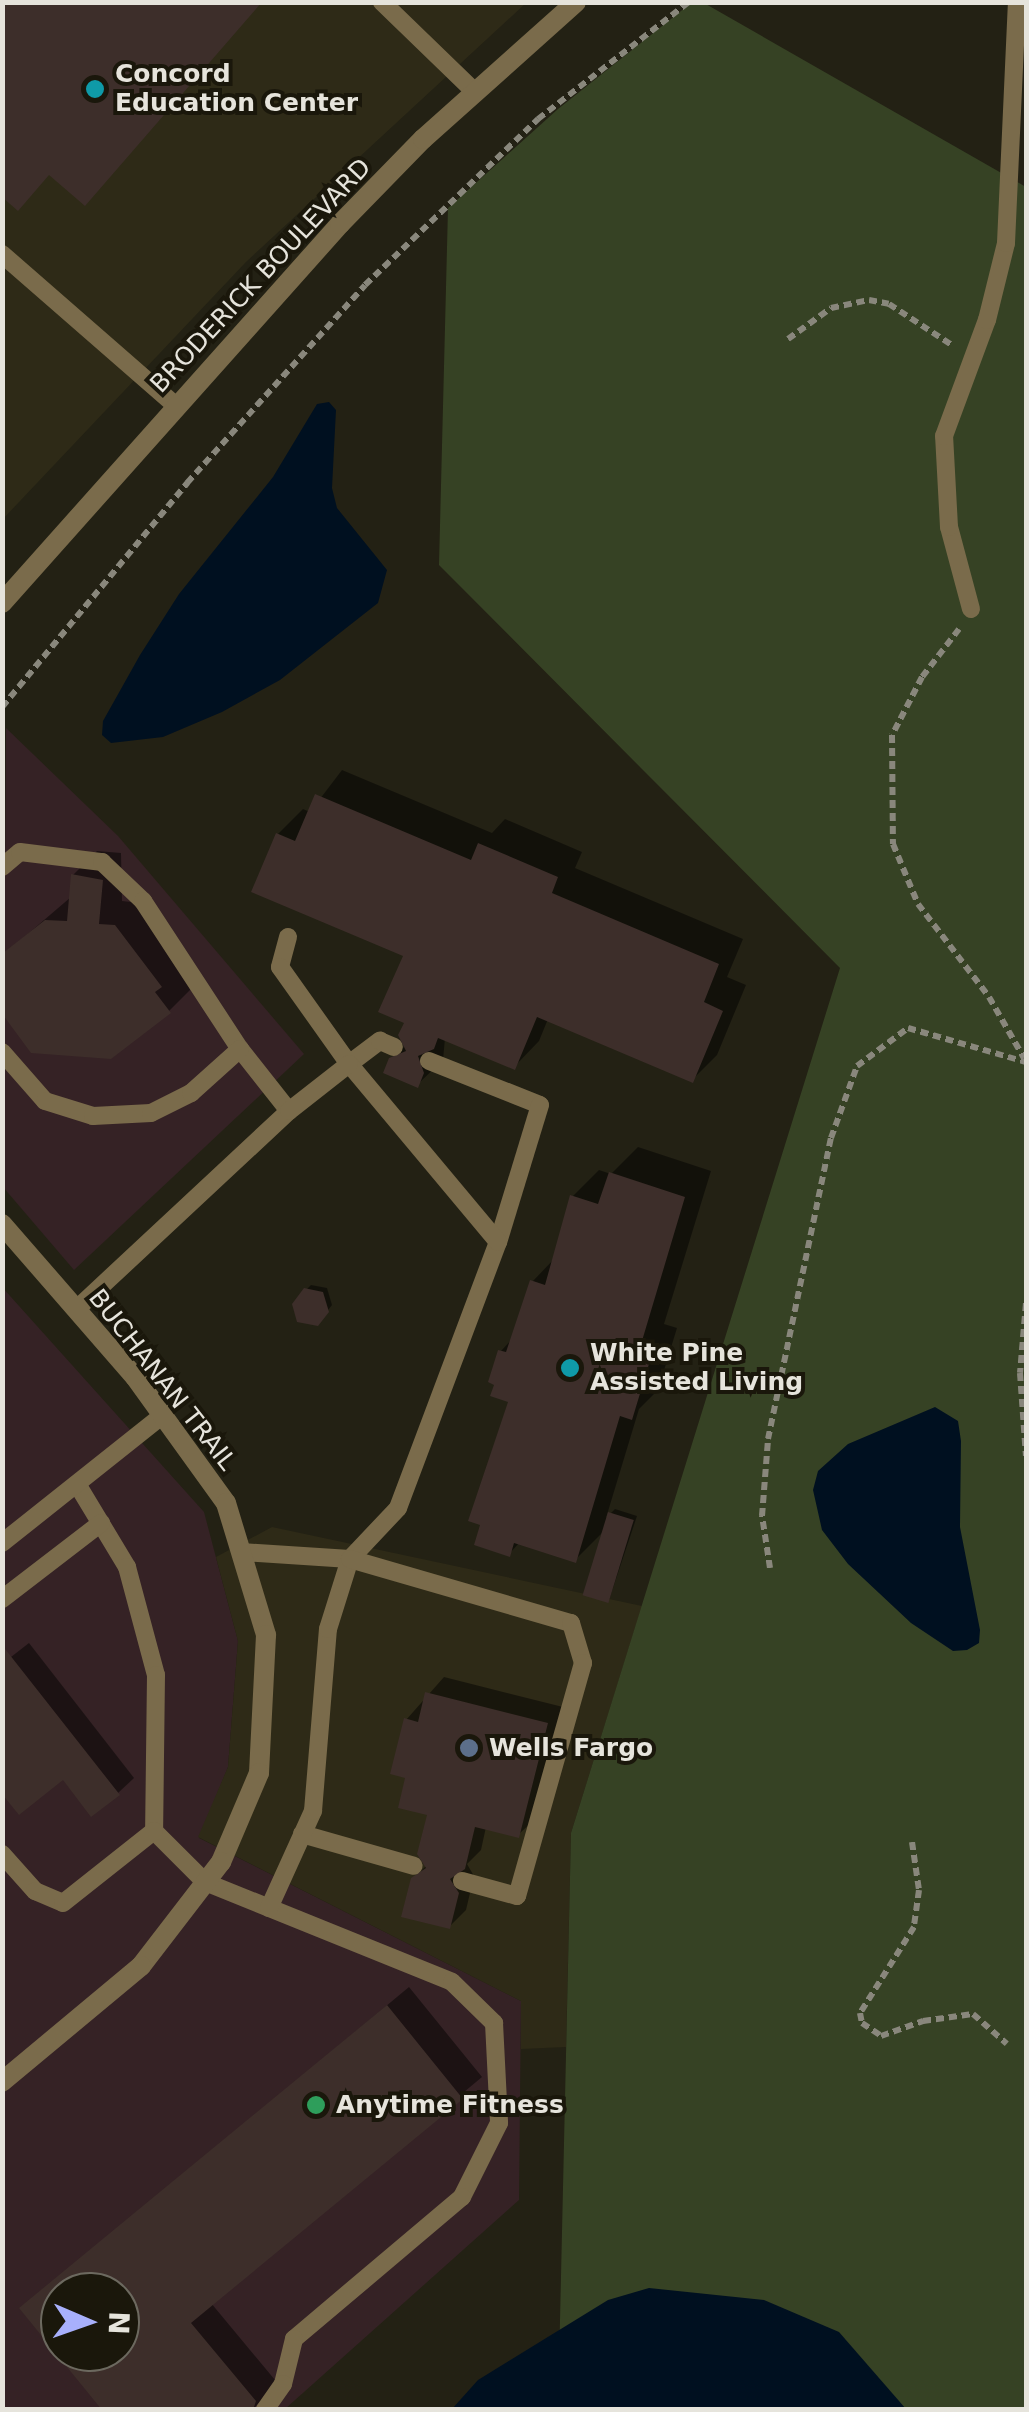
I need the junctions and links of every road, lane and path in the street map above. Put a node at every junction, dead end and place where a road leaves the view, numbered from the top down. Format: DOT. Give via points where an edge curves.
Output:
graph roads {
  1 [pos="382,2"];
  2 [pos="576,2"];
  3 [pos="689,2"];
  4 [pos="1017,2"];
  5 [pos="474,91"];
  6 [pos="2,254"];
  7 [pos="788,339"];
  8 [pos="969,355"];
  9 [pos="175,405"];
  10 [pos="2,603"];
  11 [pos="971,609"];
  12 [pos="2,707"];
  13 [pos="2,867"];
  14 [pos="288,937"];
  15 [pos="394,1047"];
  16 [pos="240,1049"];
  17 [pos="2,1052"];
  18 [pos="429,1061"];
  19 [pos="1026,1061"];
  20 [pos="350,1064"];
  21 [pos="289,1111"];
  22 [pos="2,1224"];
  23 [pos="498,1242"];
  24 [pos="1026,1303"];
  25 [pos="76,1309"];
  26 [pos="163,1415"];
  27 [pos="1026,1456"];
  28 [pos="77,1484"];
  29 [pos="101,1523"];
  30 [pos="2,1544"];
  31 [pos="241,1552"];
  32 [pos="350,1559"];
  33 [pos="770,1568"];
  34 [pos="2,1599"];
  35 [pos="154,1830"];
  36 [pos="302,1834"];
  37 [pos="912,1842"];
  38 [pos="2,1854"];
  39 [pos="414,1866"];
  40 [pos="462,1881"];
  41 [pos="206,1882"];
  42 [pos="269,1908"];
  43 [pos="1007,2044"];
  44 [pos="2,2082"];
  45 [pos="265,2410"];
  1 -- 5 [label="lane"];
  2 -- 5 [label="street, BRODERICK BOULEVARD"];
  3 -- 12 [label="path" via="538,119 365,285 188,483"];
  4 -- 8 [label="lane" via="1006,244 987,320"];
  5 -- 9 [label="street, BRODERICK BOULEVARD" via="340,224"];
  6 -- 9 [label="lane"];
  7 -- 8 [label="path" via="831,308 870,300 890,304"];
  8 -- 11 [label="lane" via="948,410 943,478"];
  9 -- 10 [label="street, BRODERICK BOULEVARD"];
  11 -- 19 [label="path" via="922,677 892,735 891,826 918,904 989,997"];
  13 -- 16 [label="lane" via="20,852 102,862 143,901"];
  14 -- 20 [label="lane" via="280,967"];
  15 -- 20 [label="lane" via="380,1042"];
  16 -- 17 [label="lane" via="191,1093 151,1114 94,1116 45,1101"];
  16 -- 21 [label="lane"];
  18 -- 23 [label="lane" via="540,1105"];
  19 -- 33 [label="path" via="908,1028 866,1055 849,1082 768,1439 762,1516"];
  20 -- 21 [label="lane"];
  20 -- 23 [label="lane"];
  21 -- 25 [label="lane"];
  22 -- 25 [label="street, BUCHANAN TRAIL"];
  23 -- 32 [label="lane" via="398,1508"];
  24 -- 27 [label="path" via="1020,1373"];
  25 -- 26 [label="street, BUCHANAN TRAIL"];
  26 -- 28 [label="lane"];
  26 -- 31 [label="street, BUCHANAN TRAIL" via="226,1503"];
  28 -- 29 [label="lane"];
  28 -- 30 [label="lane"];
  29 -- 34 [label="lane"];
  29 -- 35 [label="lane" via="127,1567 156,1675"];
  31 -- 32 [label="lane"];
  31 -- 41 [label="street, BUCHANAN TRAIL" via="266,1635 259,1773"];
  32 -- 36 [label="lane" via="328,1629 313,1810"];
  32 -- 40 [label="lane" via="571,1623 583,1663 517,1896"];
  35 -- 38 [label="lane" via="64,1903 36,1892"];
  35 -- 41 [label="lane"];
  36 -- 39 [label="lane"];
  36 -- 42 [label="lane"];
  37 -- 43 [label="path" via="919,1890 914,1927 860,2013 862,2023 881,2036 973,2014"];
  41 -- 42 [label="lane"];
  41 -- 44 [label="street, BUCHANAN TRAIL" via="141,1966"];
  42 -- 45 [label="lane" via="452,1982 494,2023 498,2123 462,2197 294,2339 282,2384"];
}
